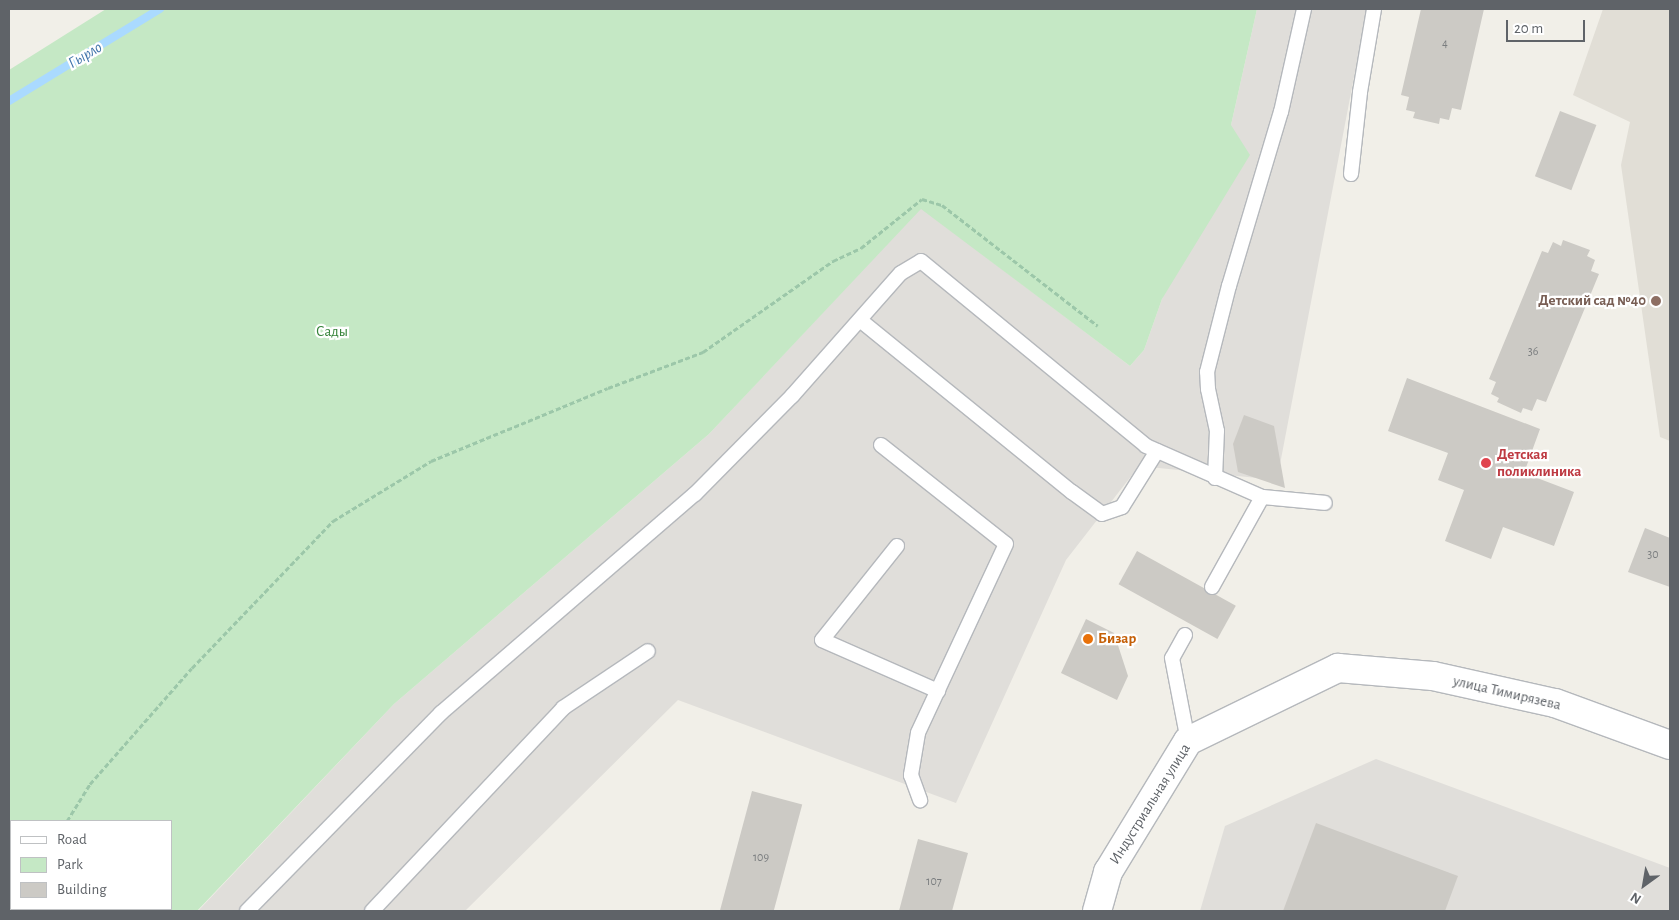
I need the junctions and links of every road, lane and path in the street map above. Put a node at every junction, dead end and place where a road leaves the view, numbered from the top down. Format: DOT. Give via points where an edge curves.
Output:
graph roads {
  1 [pos="1304,9"];
  2 [pos="1374,9"];
  3 [pos="1351,174"];
  4 [pos="860,320"];
  5 [pos="1098,326"];
  6 [pos="881,445"];
  7 [pos="1157,451"];
  8 [pos="1215,478"];
  9 [pos="1262,497"];
  10 [pos="1325,503"];
  11 [pos="897,546"];
  12 [pos="1212,587"];
  13 [pos="1185,635"];
  14 [pos="648,651"];
  15 [pos="1338,668"];
  16 [pos="938,691"];
  17 [pos="1188,741"];
  18 [pos="1670,745"];
  19 [pos="920,800"];
  20 [pos="68,820"];
  21 [pos="247,911"];
  22 [pos="372,911"];
  23 [pos="1097,911"];
  1 -- 8 [label="lane" via="1281,112 1207,372 1217,431"];
  2 -- 3 [label="lane"];
  4 -- 7 [label="lane" via="901,272 921,261 1146,446"];
  4 -- 7 [label="lane" via="1102,514 1122,507"];
  4 -- 21 [label="lane" via="792,396 695,494 441,713"];
  5 -- 20 [label="path" via="942,205 922,199 861,248 833,261 703,352 431,462 333,521 173,690 90,784"];
  6 -- 16 [label="lane" via="1006,544"];
  7 -- 8 [label="lane"];
  8 -- 9 [label="lane"];
  9 -- 10 [label="lane"];
  9 -- 12 [label="lane"];
  11 -- 16 [label="lane" via="822,640"];
  13 -- 17 [label="lane" via="1172,658"];
  14 -- 22 [label="lane" via="563,708"];
  15 -- 17 [label="street, Индустриальная улица"];
  15 -- 18 [label="street, улица Тимирязева" via="1433,676 1555,703"];
  16 -- 19 [label="lane" via="918,733 912,767 911,776"];
  17 -- 23 [label="street, Индустриальная улица" via="1108,872"];
}
